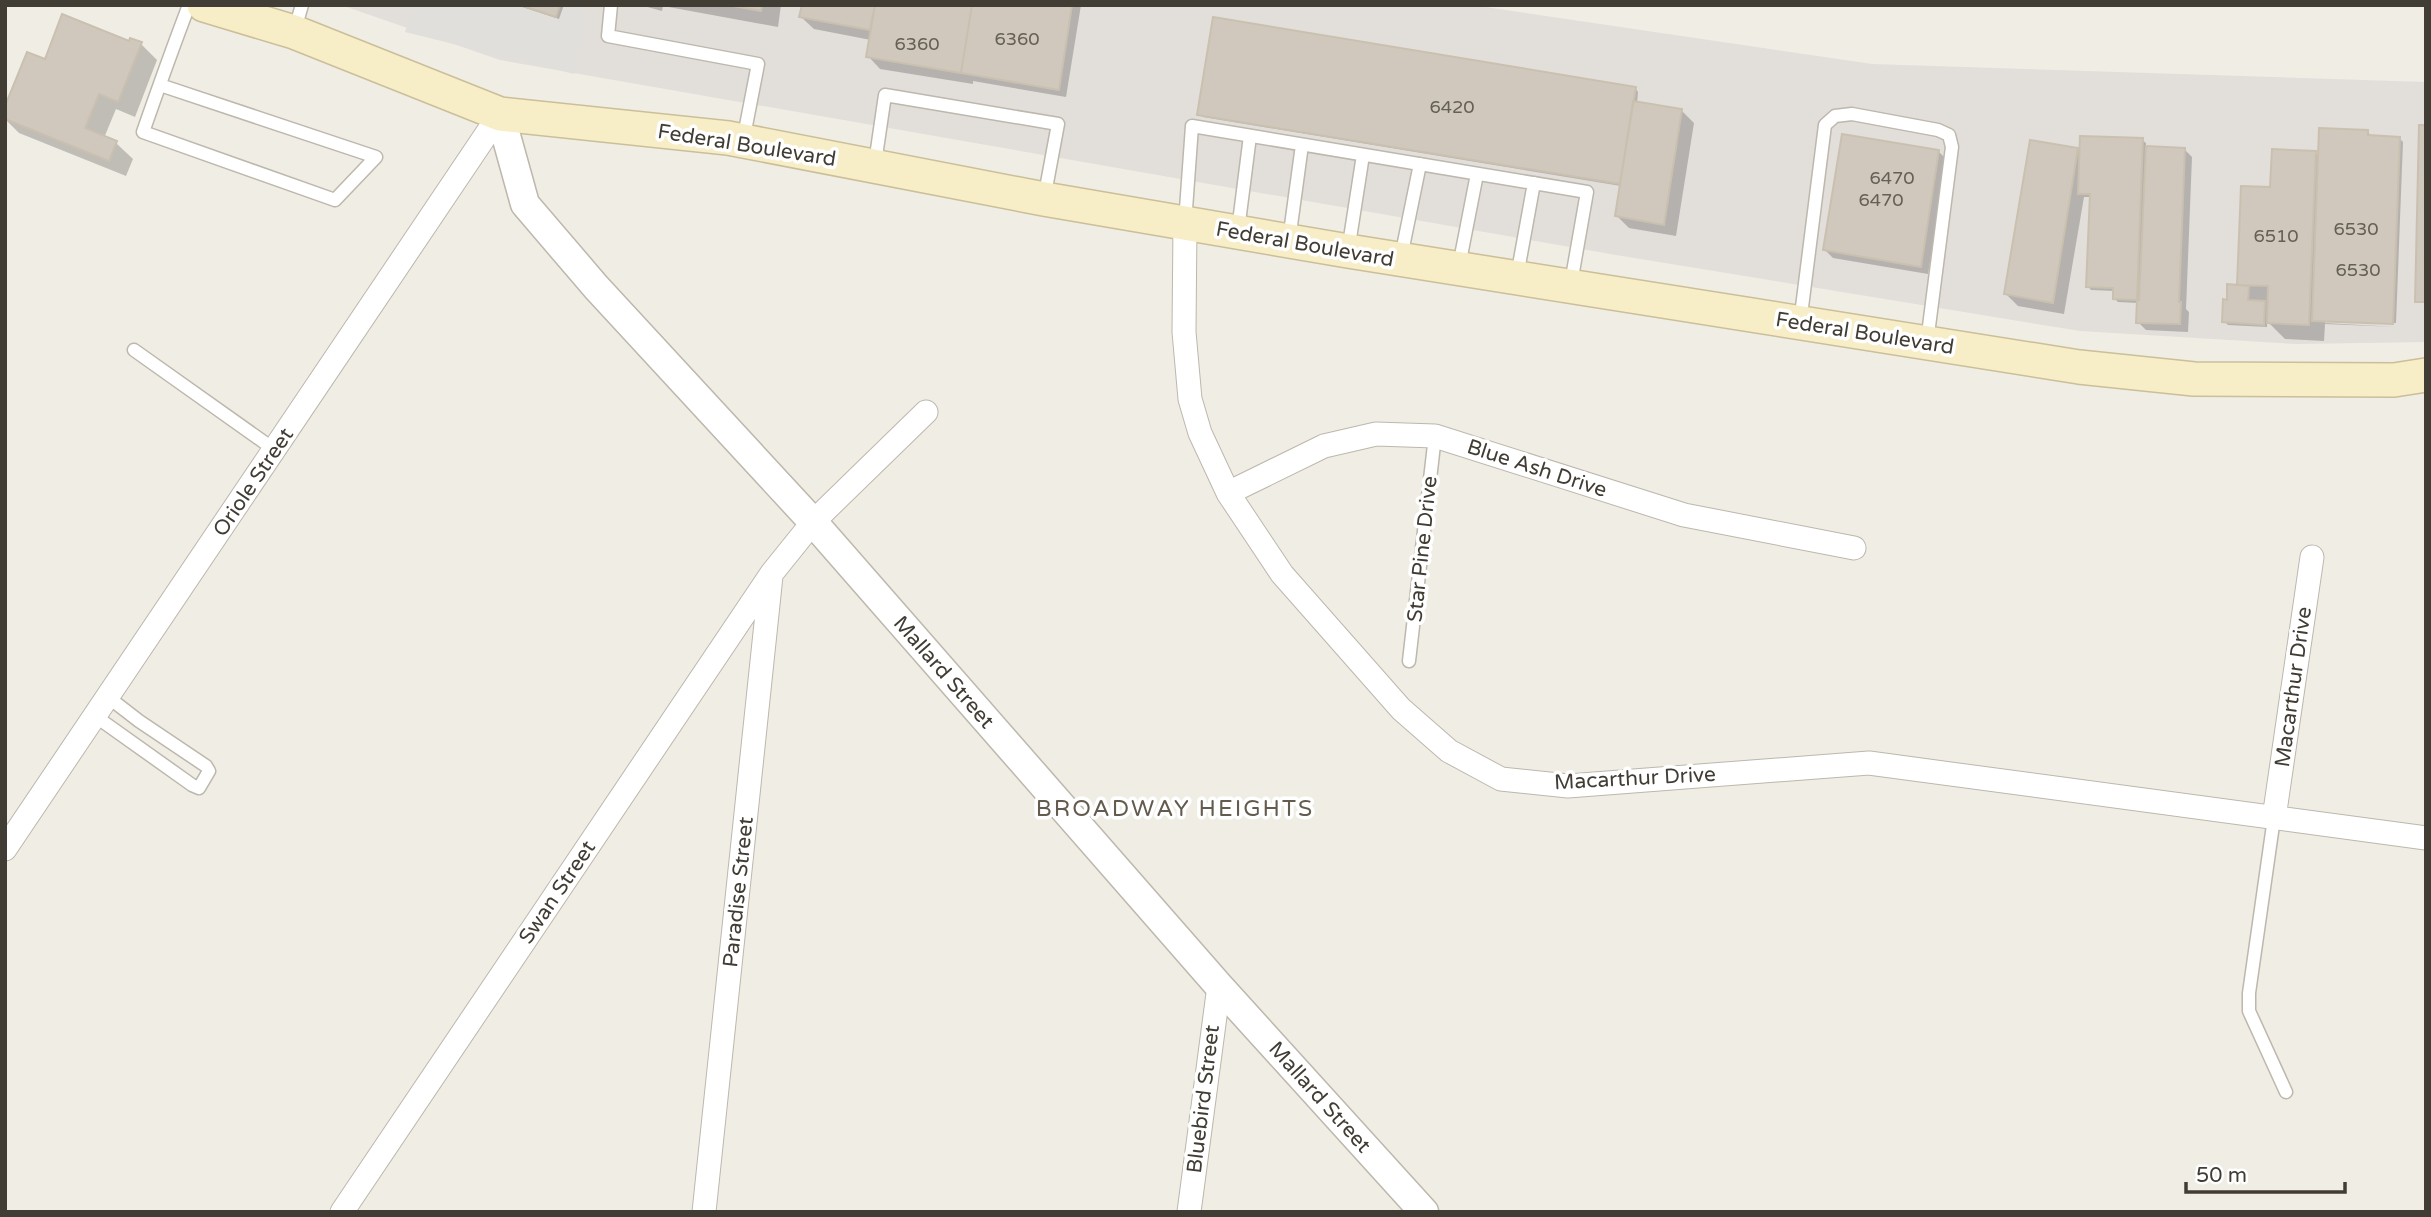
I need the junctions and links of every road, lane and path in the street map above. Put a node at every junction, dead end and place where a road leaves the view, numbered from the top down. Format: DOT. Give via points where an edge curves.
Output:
graph roads {
  1 [pos="189,5"];
  2 [pos="204,5"];
  3 [pos="611,5"];
  4 [pos="298,19"];
  5 [pos="160,85"];
  6 [pos="500,114"];
  7 [pos="1250,136"];
  8 [pos="743,141"];
  9 [pos="1302,145"];
  10 [pos="1363,155"];
  11 [pos="1420,164"];
  12 [pos="874,166"];
  13 [pos="1477,173"];
  14 [pos="1534,183"];
  15 [pos="1044,199"];
  16 [pos="1185,223"];
  17 [pos="1238,232"];
  18 [pos="1289,241"];
  19 [pos="1348,251"];
  20 [pos="1401,260"];
  21 [pos="1459,269"];
  22 [pos="1516,278"];
  23 [pos="1570,285"];
  24 [pos="1800,323"];
  25 [pos="1927,343"];
  26 [pos="134,350"];
  27 [pos="2426,375"];
  28 [pos="926,412"];
  29 [pos="1435,436"];
  30 [pos="275,450"];
  31 [pos="1228,493"];
  32 [pos="813,522"];
  33 [pos="1854,548"];
  34 [pos="2312,557"];
  35 [pos="772,573"];
  36 [pos="1409,662"];
  37 [pos="101,707"];
  38 [pos="2274,818"];
  39 [pos="2426,838"];
  40 [pos="5,849"];
  41 [pos="1219,986"];
  42 [pos="2286,1092"];
  43 [pos="342,1212"];
  44 [pos="704,1212"];
  45 [pos="1189,1212"];
  46 [pos="1424,1212"];
  1 -- 5 [label="lane"];
  2 -- 4 [label="main road, Federal Boulevard"];
  3 -- 8 [label="lane" via="608,36 758,64"];
  4 -- 6 [label="main road, Federal Boulevard"];
  5 -- 5 [label="lane" via="143,132 335,201 376,157"];
  6 -- 8 [label="main road, Federal Boulevard"];
  6 -- 30 [label="street, Oriole Street"];
  6 -- 32 [label="street, Mallard Street" via="525,204"];
  7 -- 9 [label="lane"];
  7 -- 16 [label="lane" via="1192,125"];
  7 -- 17 [label="lane"];
  8 -- 12 [label="main road, Federal Boulevard"];
  9 -- 10 [label="lane"];
  9 -- 18 [label="lane"];
  10 -- 11 [label="lane"];
  10 -- 19 [label="lane"];
  11 -- 13 [label="lane"];
  11 -- 20 [label="lane"];
  12 -- 15 [label="main road, Federal Boulevard"];
  12 -- 15 [label="lane" via="885,95 1058,124"];
  13 -- 14 [label="lane"];
  13 -- 21 [label="lane"];
  14 -- 22 [label="lane"];
  14 -- 23 [label="lane" via="1587,192"];
  15 -- 16 [label="main road, Federal Boulevard"];
  16 -- 17 [label="main road, Federal Boulevard"];
  16 -- 31 [label="street, Macarthur Drive" via="1184,332 1191,399 1200,433"];
  17 -- 18 [label="main road, Federal Boulevard"];
  18 -- 19 [label="main road, Federal Boulevard"];
  19 -- 20 [label="main road, Federal Boulevard"];
  20 -- 21 [label="main road, Federal Boulevard"];
  21 -- 22 [label="main road, Federal Boulevard"];
  22 -- 23 [label="main road, Federal Boulevard"];
  23 -- 24 [label="main road, Federal Boulevard"];
  24 -- 25 [label="main road, Federal Boulevard"];
  24 -- 25 [label="lane" via="1825,125 1835,116 1852,114 1949,135 1952,147"];
  25 -- 27 [label="main road, Federal Boulevard" via="2079,368 2194,379 2394,380"];
  26 -- 30 [label="lane"];
  28 -- 32 [label="street, Swan Street"];
  29 -- 31 [label="street, Blue Ash Drive" via="1376,434 1324,446"];
  29 -- 33 [label="street, Blue Ash Drive" via="1684,515"];
  29 -- 36 [label="lane, Star Pine Drive"];
  30 -- 37 [label="street, Oriole Street"];
  31 -- 38 [label="street, Macarthur Drive" via="1282,574 1401,709 1450,751 1501,779 1568,786 1869,763"];
  32 -- 35 [label="street, Swan Street"];
  32 -- 41 [label="street, Mallard Street"];
  34 -- 38 [label="street, Macarthur Drive"];
  35 -- 43 [label="street, Swan Street"];
  35 -- 44 [label="street, Paradise Street"];
  37 -- 37 [label="lane" via="139,721 206,766 209,771 202,786 191,785"];
  37 -- 40 [label="street, Oriole Street"];
  38 -- 39 [label="street, Macarthur Drive"];
  38 -- 42 [label="lane" via="2249,1011"];
  41 -- 45 [label="street, Bluebird Street"];
  41 -- 46 [label="street, Mallard Street"];
}
